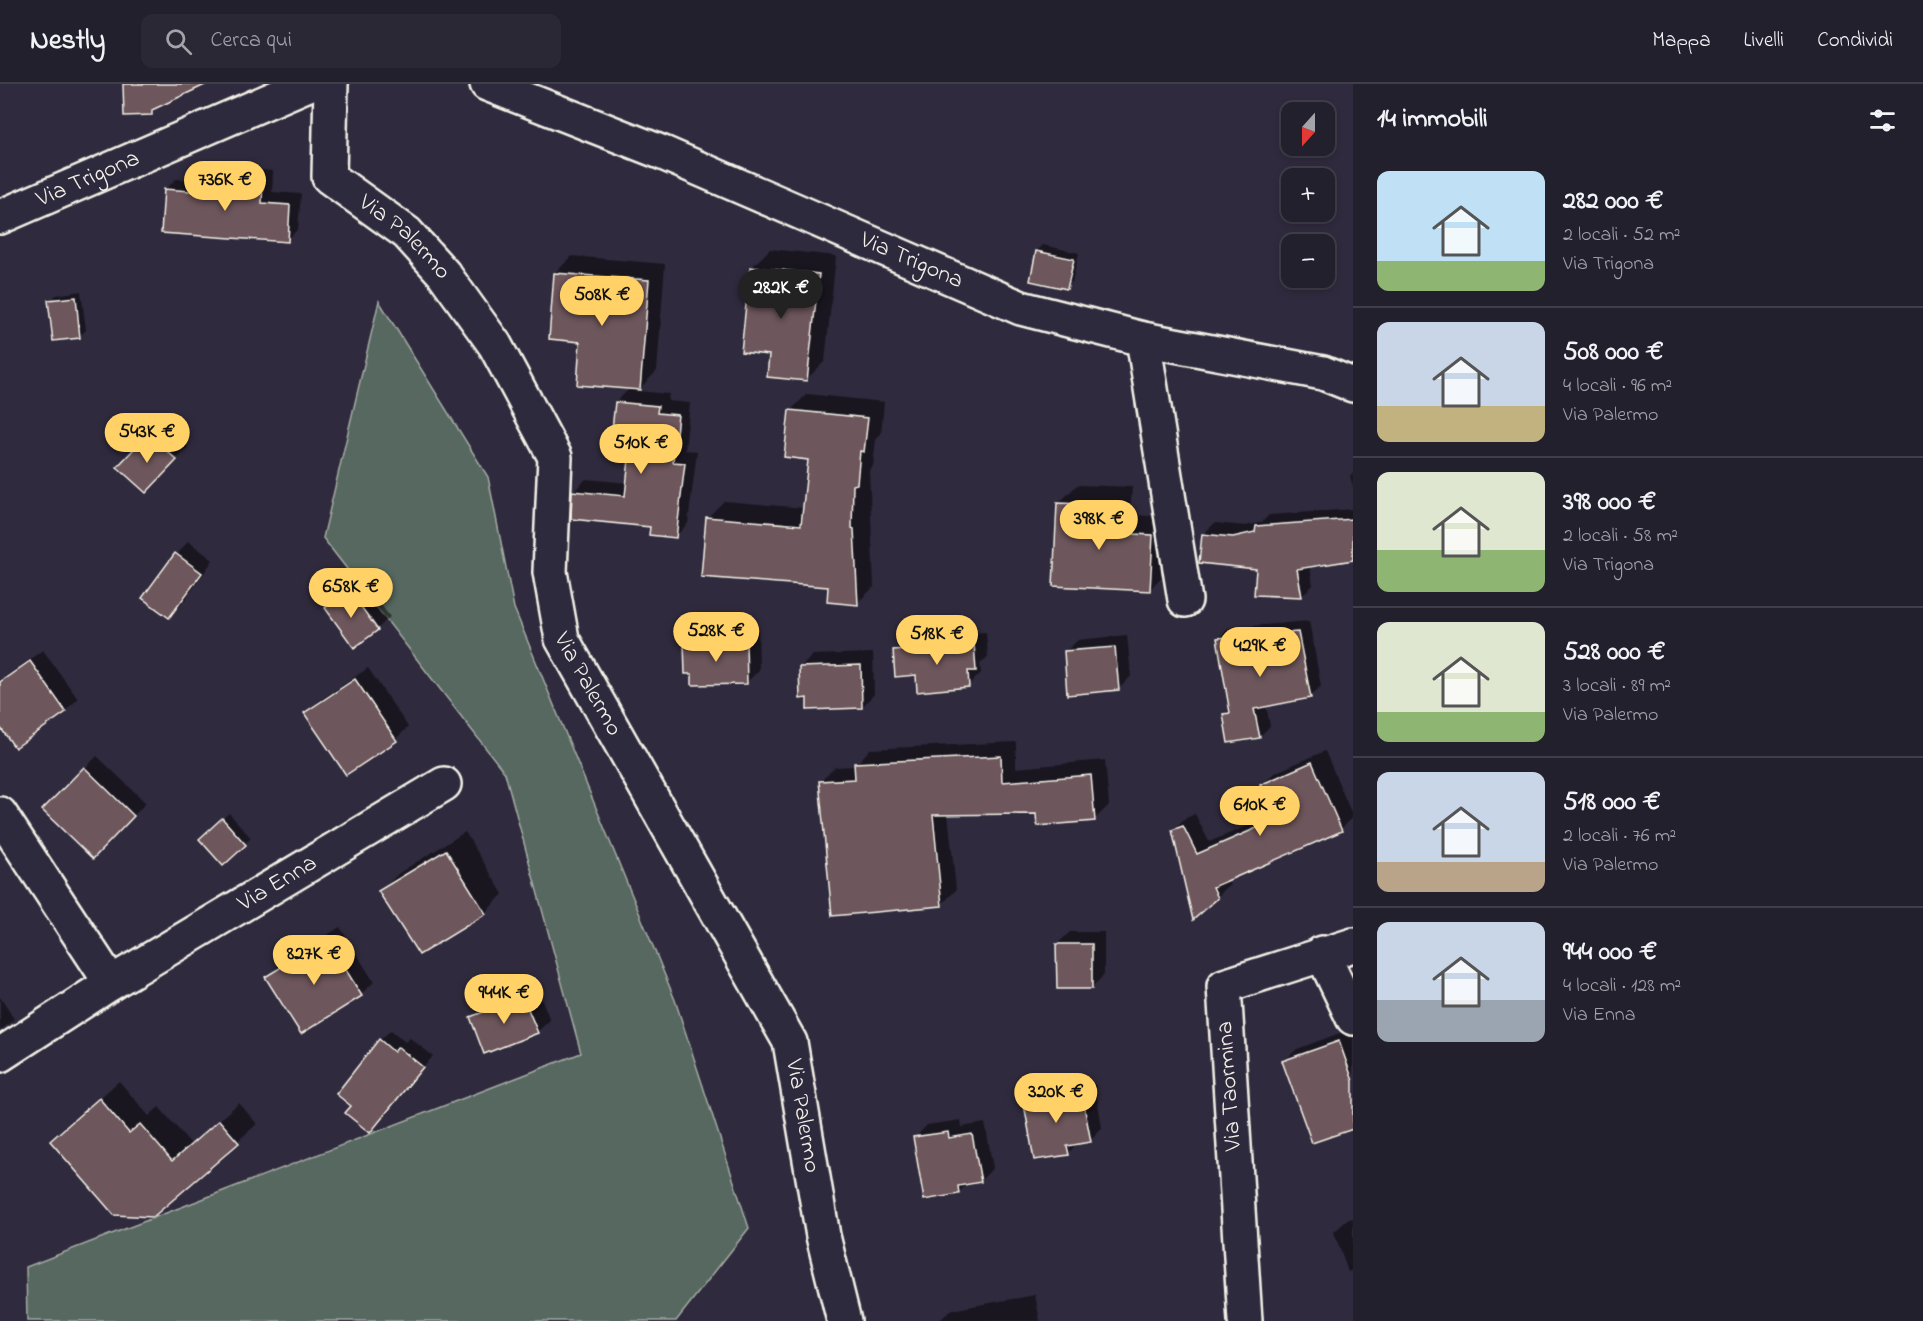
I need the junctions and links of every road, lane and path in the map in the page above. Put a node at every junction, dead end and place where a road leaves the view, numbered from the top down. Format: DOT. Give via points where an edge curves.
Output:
graph roads {
  1 [pos="308,84"];
  2 [pos="331,84"];
  3 [pos="487,84"];
  4 [pos="0,217"];
  5 [pos="1143,339"];
  6 [pos="1353,386"];
  7 [pos="1185,600"];
  8 [pos="444,784"];
  9 [pos="0,814"];
  10 [pos="1338,949"];
  11 [pos="111,983"];
  12 [pos="1353,1018"];
  13 [pos="0,1055"];
  14 [pos="844,1321"];
  15 [pos="1245,1321"];
  1 -- 4 [label="street, Via Trigona"];
  2 -- 14 [label="street, Via Palermo" via="329,177 407,233 444,274 495,345 555,457 550,572 562,639 790,1042 824,1236"];
  3 -- 5 [label="street, Via Trigona" via="663,153 1022,308"];
  5 -- 6 [label="street, Via Trigona" via="1323,373"];
  5 -- 7 [label="street"];
  8 -- 11 [label="street, Via Enna"];
  9 -- 11 [label="street"];
  10 -- 12 [label="street"];
  10 -- 15 [label="street, Via Taormina" via="1224,986"];
  11 -- 13 [label="street, Via Enna"];
}
